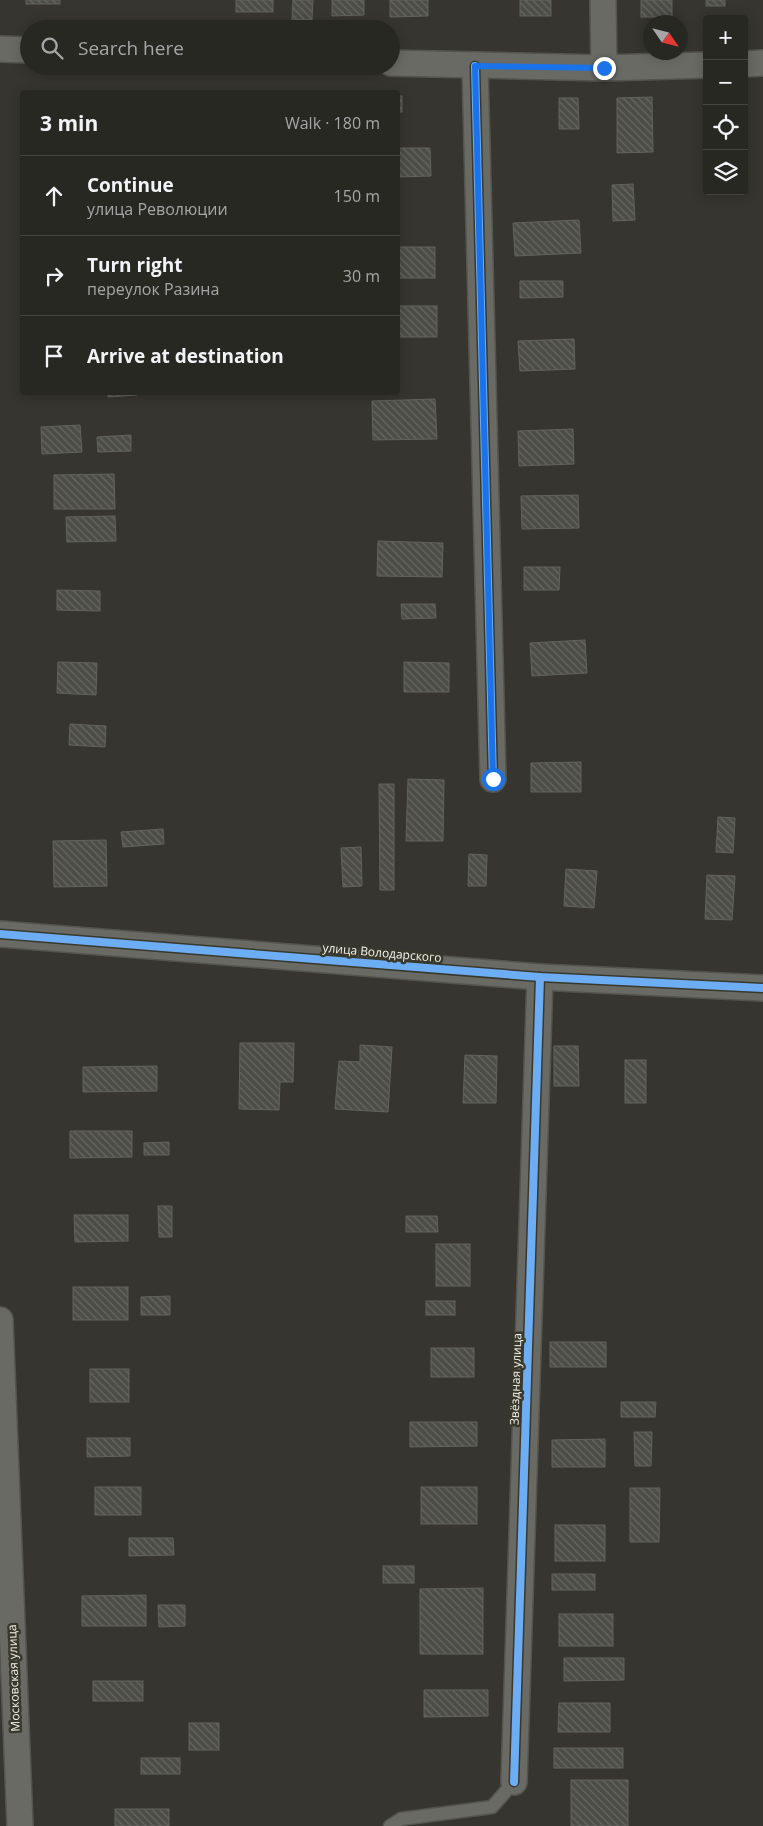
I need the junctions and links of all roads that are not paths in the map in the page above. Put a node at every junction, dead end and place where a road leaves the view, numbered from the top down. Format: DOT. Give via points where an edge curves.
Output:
graph roads {
  1 [pos="602,0"];
  2 [pos="0,49"];
  3 [pos="20,50"];
  4 [pos="400,63"];
  5 [pos="763,63"];
  6 [pos="748,64"];
  7 [pos="703,65"];
  8 [pos="475,66"];
  9 [pos="604,68"];
  10 [pos="493,779"];
  11 [pos="0,934"];
  12 [pos="540,977"];
  13 [pos="763,988"];
  14 [pos="0,1320"];
  15 [pos="514,1782"];
  16 [pos="20,1826"];
  17 [pos="390,1826"];
  1 -- 9 [label="street"];
  2 -- 3 [label="street"];
  4 -- 8 [label="street"];
  5 -- 6 [label="street"];
  7 -- 9 [label="street"];
  8 -- 9 [label="street"];
  8 -- 10 [label="street"];
  11 -- 12 [label="street, улица Володарского"];
  12 -- 13 [label="street, улица Володарского"];
  12 -- 15 [label="street, Звёздная улица"];
  14 -- 16 [label="street, Московская улица"];
  15 -- 17 [label="lane" via="492,1807 400,1819"];
}
